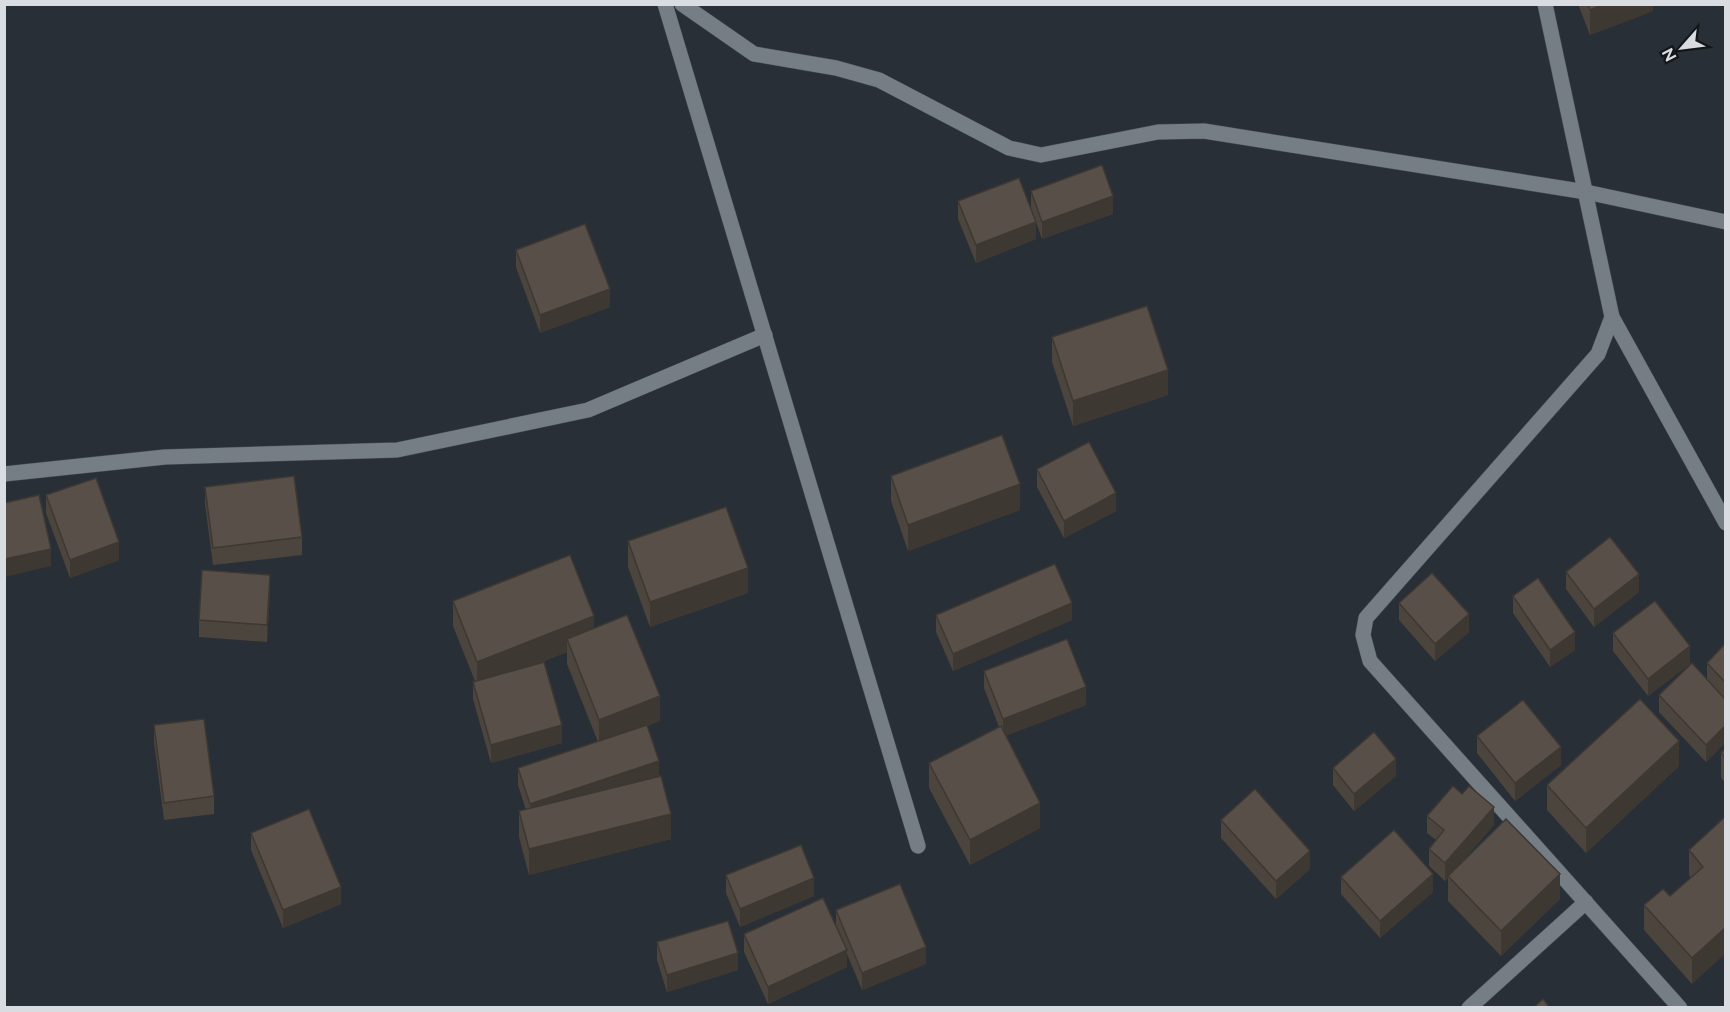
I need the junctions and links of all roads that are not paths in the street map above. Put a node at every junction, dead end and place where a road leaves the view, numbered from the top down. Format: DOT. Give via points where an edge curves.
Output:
graph roads {
  1 [pos="665,4"];
  2 [pos="682,4"];
  3 [pos="1545,4"];
  4 [pos="1586,192"];
  5 [pos="1725,222"];
  6 [pos="1612,317"];
  7 [pos="765,335"];
  8 [pos="4,474"];
  9 [pos="1725,523"];
  10 [pos="918,846"];
  11 [pos="1586,902"];
  12 [pos="1469,1008"];
  13 [pos="1680,1008"];
  1 -- 7 [label="street"];
  2 -- 4 [label="street" via="754,54 879,80 1009,148 1041,155 1158,132 1204,131"];
  3 -- 4 [label="street"];
  4 -- 5 [label="street"];
  4 -- 6 [label="street"];
  6 -- 9 [label="street"];
  6 -- 11 [label="street" via="1598,354 1366,618 1363,635 1370,661"];
  7 -- 8 [label="street" via="588,410 397,450 165,457"];
  7 -- 10 [label="street"];
  11 -- 12 [label="street"];
  11 -- 13 [label="street"];
}
